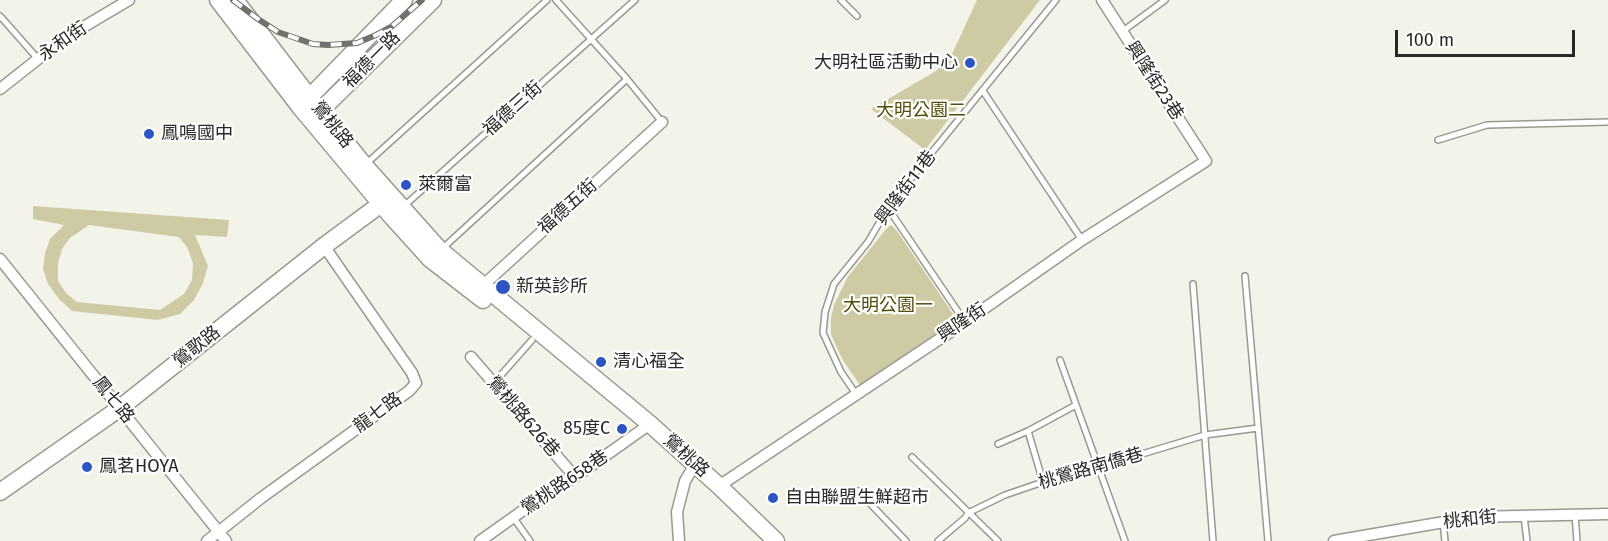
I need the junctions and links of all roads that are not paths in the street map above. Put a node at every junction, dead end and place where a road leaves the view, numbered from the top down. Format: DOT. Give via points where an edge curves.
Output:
graph roads {
  1 [pos="129,0"];
  2 [pos="218,0"];
  3 [pos="235,0"];
  4 [pos="404,0"];
  5 [pos="433,0"];
  6 [pos="547,0"];
  7 [pos="556,0"];
  8 [pos="634,0"];
  9 [pos="841,0"];
  10 [pos="1056,0"];
  11 [pos="1102,0"];
  12 [pos="1165,0"];
  13 [pos="0,16"];
  14 [pos="857,16"];
  15 [pos="1122,31"];
  16 [pos="591,39"];
  17 [pos="38,59"];
  18 [pos="627,79"];
  19 [pos="0,89"];
  20 [pos="983,91"];
  21 [pos="310,109"];
  22 [pos="662,122"];
  23 [pos="1608,122"];
  24 [pos="1438,140"];
  25 [pos="1206,161"];
  26 [pos="360,170"];
  27 [pos="391,207"];
  28 [pos="888,208"];
  29 [pos="1082,240"];
  30 [pos="324,246"];
  31 [pos="435,255"];
  32 [pos="0,259"];
  33 [pos="1245,276"];
  34 [pos="1193,285"];
  35 [pos="479,289"];
  36 [pos="965,321"];
  37 [pos="532,340"];
  38 [pos="471,357"];
  39 [pos="1060,360"];
  40 [pos="494,383"];
  41 [pos="856,394"];
  42 [pos="1076,405"];
  43 [pos="120,408"];
  44 [pos="646,427"];
  45 [pos="1258,429"];
  46 [pos="1028,431"];
  47 [pos="1205,435"];
  48 [pos="998,444"];
  49 [pos="912,457"];
  50 [pos="1099,467"];
  51 [pos="692,469"];
  52 [pos="574,477"];
  53 [pos="1043,482"];
  54 [pos="719,486"];
  55 [pos="858,491"];
  56 [pos="0,492"];
  57 [pos="968,513"];
  58 [pos="1608,514"];
  59 [pos="1575,515"];
  60 [pos="1524,516"];
  61 [pos="513,518"];
  62 [pos="1443,522"];
  63 [pos="223,537"];
  64 [pos="1364,538"];
  65 [pos="207,541"];
  66 [pos="480,541"];
  67 [pos="530,541"];
  68 [pos="679,541"];
  69 [pos="776,541"];
  70 [pos="906,541"];
  71 [pos="938,541"];
  72 [pos="998,541"];
  73 [pos="1125,541"];
  74 [pos="1213,541"];
  75 [pos="1268,541"];
  76 [pos="1334,541"];
  77 [pos="1445,541"];
  78 [pos="1527,541"];
  79 [pos="1577,541"];
  1 -- 17 [label="street, 永和街"];
  2 -- 21 [label="main road, 鶯桃路"];
  3 -- 21 [label="main road, 鶯桃路"];
  4 -- 21 [label="main road, 福德一路"];
  5 -- 21 [label="main road, 福德一路"];
  6 -- 26 [label="lane"];
  7 -- 16 [label="lane"];
  8 -- 16 [label="lane, 福德三街"];
  9 -- 14 [label="lane"];
  10 -- 20 [label="lane, 興隆街11巷"];
  11 -- 15 [label="street, 興隆街23巷"];
  12 -- 15 [label="lane"];
  13 -- 17 [label="lane"];
  15 -- 25 [label="street, 興隆街23巷"];
  16 -- 18 [label="lane"];
  16 -- 27 [label="lane, 福德三街"];
  17 -- 19 [label="street, 永和街"];
  18 -- 22 [label="lane"];
  18 -- 31 [label="lane"];
  20 -- 28 [label="lane, 興隆街11巷"];
  20 -- 29 [label="lane"];
  21 -- 26 [label="main road, 鶯桃路"];
  22 -- 35 [label="street, 福德五街"];
  23 -- 24 [label="lane" via="1487,125"];
  25 -- 29 [label="street, 興隆街"];
  26 -- 27 [label="main road, 鶯桃路"];
  27 -- 30 [label="main road, 鶯歌路"];
  27 -- 31 [label="main road, 鶯桃路"];
  28 -- 36 [label="lane"];
  28 -- 41 [label="lane, 興隆街11巷" via="868,242 834,284 825,312 823,333"];
  29 -- 36 [label="street, 興隆街"];
  30 -- 43 [label="main road, 鶯歌路"];
  30 -- 63 [label="street, 龍七路" via="416,383 261,498"];
  31 -- 35 [label="main road, 鶯桃路"];
  32 -- 43 [label="street, 鳳七路"];
  33 -- 45 [label="lane"];
  34 -- 47 [label="lane"];
  35 -- 37 [label="main road, 鶯桃路"];
  35 -- 44 [label="main road, 鶯桃路"];
  36 -- 41 [label="street, 興隆街"];
  37 -- 40 [label="lane"];
  37 -- 44 [label="main road, 鶯桃路"];
  38 -- 40 [label="street, 鶯桃路626巷"];
  39 -- 42 [label="lane"];
  40 -- 52 [label="street, 鶯桃路626巷"];
  41 -- 54 [label="street, 興隆街"];
  42 -- 46 [label="lane"];
  42 -- 50 [label="lane"];
  43 -- 56 [label="main road, 鶯歌路"];
  43 -- 63 [label="street, 鳳七路"];
  44 -- 51 [label="main road, 鶯桃路"];
  44 -- 52 [label="street, 鶯桃路658巷"];
  45 -- 47 [label="lane, 桃鶯路南僑巷"];
  45 -- 75 [label="lane"];
  46 -- 48 [label="lane"];
  46 -- 53 [label="lane"];
  47 -- 50 [label="lane, 桃鶯路南僑巷"];
  47 -- 74 [label="lane"];
  49 -- 57 [label="lane"];
  50 -- 53 [label="lane, 桃鶯路南僑巷"];
  50 -- 73 [label="lane"];
  51 -- 54 [label="main road, 鶯桃路" via="699,484"];
  51 -- 68 [label="street" via="677,512"];
  52 -- 61 [label="street, 鶯桃路658巷"];
  53 -- 57 [label="lane, 桃鶯路南僑巷"];
  54 -- 69 [label="main road"];
  55 -- 70 [label="lane"];
  57 -- 71 [label="lane, 桃鶯路南僑巷"];
  57 -- 72 [label="lane"];
  58 -- 59 [label="street, 桃和街"];
  59 -- 60 [label="street, 桃和街"];
  59 -- 79 [label="lane"];
  60 -- 62 [label="street, 桃和街"];
  60 -- 78 [label="lane"];
  61 -- 66 [label="street, 鶯桃路658巷"];
  61 -- 67 [label="lane"];
  62 -- 64 [label="street, 桃和街"];
  62 -- 77 [label="lane"];
  63 -- 65 [label="street, 龍七路"];
  64 -- 76 [label="street, 桃和街"];
}
